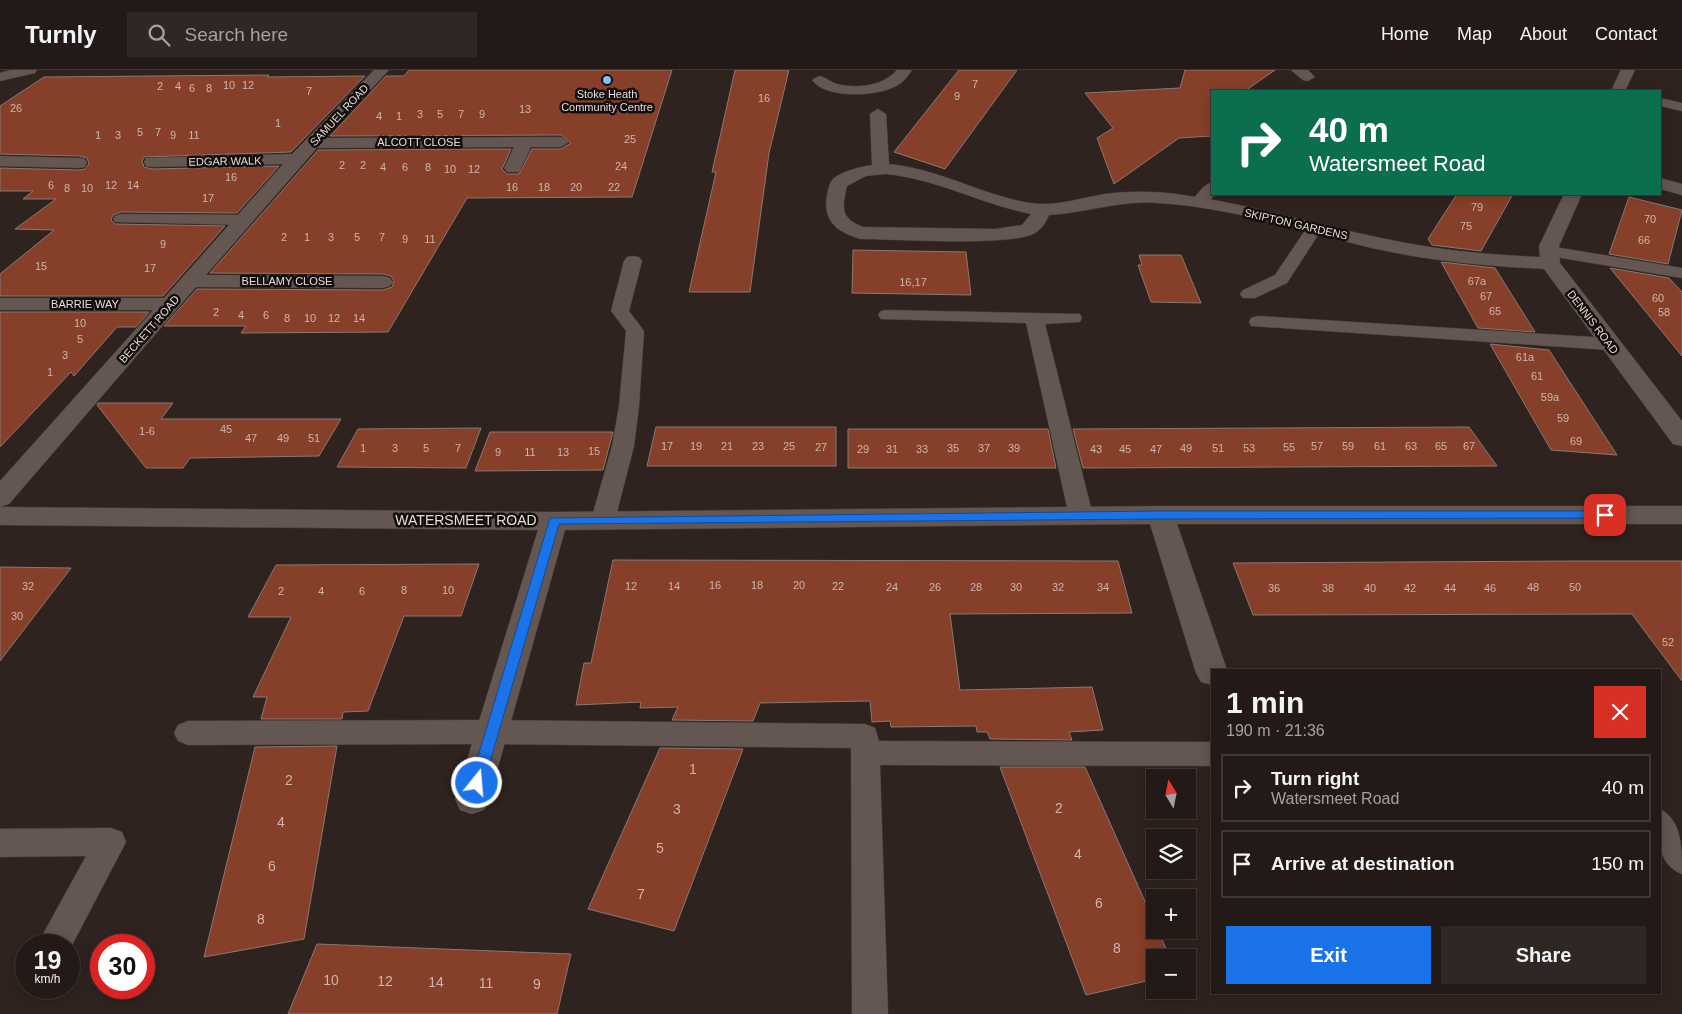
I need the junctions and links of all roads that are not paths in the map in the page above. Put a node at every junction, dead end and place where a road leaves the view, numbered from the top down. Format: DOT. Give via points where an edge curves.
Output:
graph roads {
  1 [pos="30,70"];
  2 [pos="382,70"];
  3 [pos="905,70"];
  4 [pos="1628,70"];
  5 [pos="0,77"];
  6 [pos="819,80"];
  7 [pos="841,90"];
  8 [pos="1618,90"];
  9 [pos="1661,102"];
  10 [pos="836,105"];
  11 [pos="1682,107"];
  12 [pos="878,114"];
  13 [pos="313,142"];
  14 [pos="525,142"];
  15 [pos="561,142"];
  16 [pos="297,159"];
  17 [pos="0,161"];
  18 [pos="152,162"];
  19 [pos="79,163"];
  20 [pos="513,168"];
  21 [pos="881,168"];
  22 [pos="1661,183"];
  23 [pos="1211,188"];
  24 [pos="1682,190"];
  25 [pos="1573,195"];
  26 [pos="1199,203"];
  27 [pos="1042,209"];
  28 [pos="121,219"];
  29 [pos="245,220"];
  30 [pos="1314,228"];
  31 [pos="1550,257"];
  32 [pos="633,261"];
  33 [pos="1682,273"];
  34 [pos="191,281"];
  35 [pos="383,282"];
  36 [pos="1249,294"];
  37 [pos="0,304"];
  38 [pos="171,304"];
  39 [pos="887,315"];
  40 [pos="1034,318"];
  41 [pos="1073,318"];
  42 [pos="1258,322"];
  43 [pos="1610,344"];
  44 [pos="1682,438"];
  45 [pos="0,498"];
  46 [pos="1682,514"];
  47 [pos="1161,515"];
  48 [pos="0,516"];
  49 [pos="1081,516"];
  50 [pos="603,520"];
  51 [pos="554,521"];
  52 [pos="1211,670"];
  53 [pos="492,732"];
  54 [pos="188,733"];
  55 [pos="865,752"];
  56 [pos="1211,754"];
  57 [pos="472,799"];
  58 [pos="1661,825"];
  59 [pos="0,843"];
  60 [pos="1682,859"];
  61 [pos="60,934"];
  62 [pos="870,1014"];
  1 -- 5 [label="street"];
  2 -- 13 [label="street, SAMUEL ROAD"];
  3 -- 7 [label="street" via="896,80 881,87"];
  4 -- 8 [label="street"];
  6 -- 7 [label="street" via="823,85"];
  7 -- 10 [label="street"];
  9 -- 11 [label="lane"];
  12 -- 21 [label="street"];
  13 -- 14 [label="street, ALCOTT CLOSE"];
  13 -- 16 [label="street, SAMUEL ROAD"];
  14 -- 15 [label="street, ALCOTT CLOSE"];
  14 -- 20 [label="street"];
  16 -- 18 [label="street, EDGAR WALK"];
  16 -- 29 [label="street, BECKETT ROAD"];
  17 -- 19 [label="street"];
  21 -- 27 [label="street, SKIPTON GARDENS" via="917,173 1010,205"];
  21 -- 27 [label="street, SKIPTON GARDENS" via="859,172 839,183 835,215 846,228 879,235 995,235 1028,230 1036,223"];
  22 -- 24 [label="street"];
  23 -- 26 [label="lane"];
  25 -- 31 [label="street" via="1552,238"];
  26 -- 27 [label="street, SKIPTON GARDENS" via="1152,197"];
  26 -- 30 [label="street, SKIPTON GARDENS"];
  28 -- 29 [label="lane"];
  29 -- 34 [label="street, BECKETT ROAD"];
  30 -- 31 [label="street, SKIPTON GARDENS" via="1430,253 1510,262"];
  30 -- 36 [label="lane" via="1281,279"];
  31 -- 33 [label="lane"];
  31 -- 43 [label="street, DENNIS ROAD"];
  32 -- 50 [label="lane" via="620,311 634,331 629,406 623,446"];
  34 -- 35 [label="street, BELLAMY CLOSE"];
  34 -- 38 [label="street, BECKETT ROAD"];
  37 -- 38 [label="street, BARRIE WAY"];
  38 -- 45 [label="street, BECKETT ROAD"];
  39 -- 40 [label="lane"];
  40 -- 41 [label="lane"];
  40 -- 49 [label="lane"];
  42 -- 43 [label="lane"];
  43 -- 44 [label="street, DENNIS ROAD"];
  46 -- 47 [label="street, WATERSMEET ROAD"];
  47 -- 49 [label="street, WATERSMEET ROAD"];
  47 -- 52 [label="street"];
  48 -- 51 [label="street, WATERSMEET ROAD"];
  49 -- 50 [label="street, WATERSMEET ROAD"];
  50 -- 51 [label="street, WATERSMEET ROAD"];
  51 -- 53 [label="street"];
  53 -- 54 [label="lane"];
  53 -- 55 [label="lane" via="865,736"];
  53 -- 57 [label="street"];
  55 -- 56 [label="lane"];
  55 -- 62 [label="lane"];
  58 -- 60 [label="lane"];
  59 -- 61 [label="lane" via="110,842"];
}
